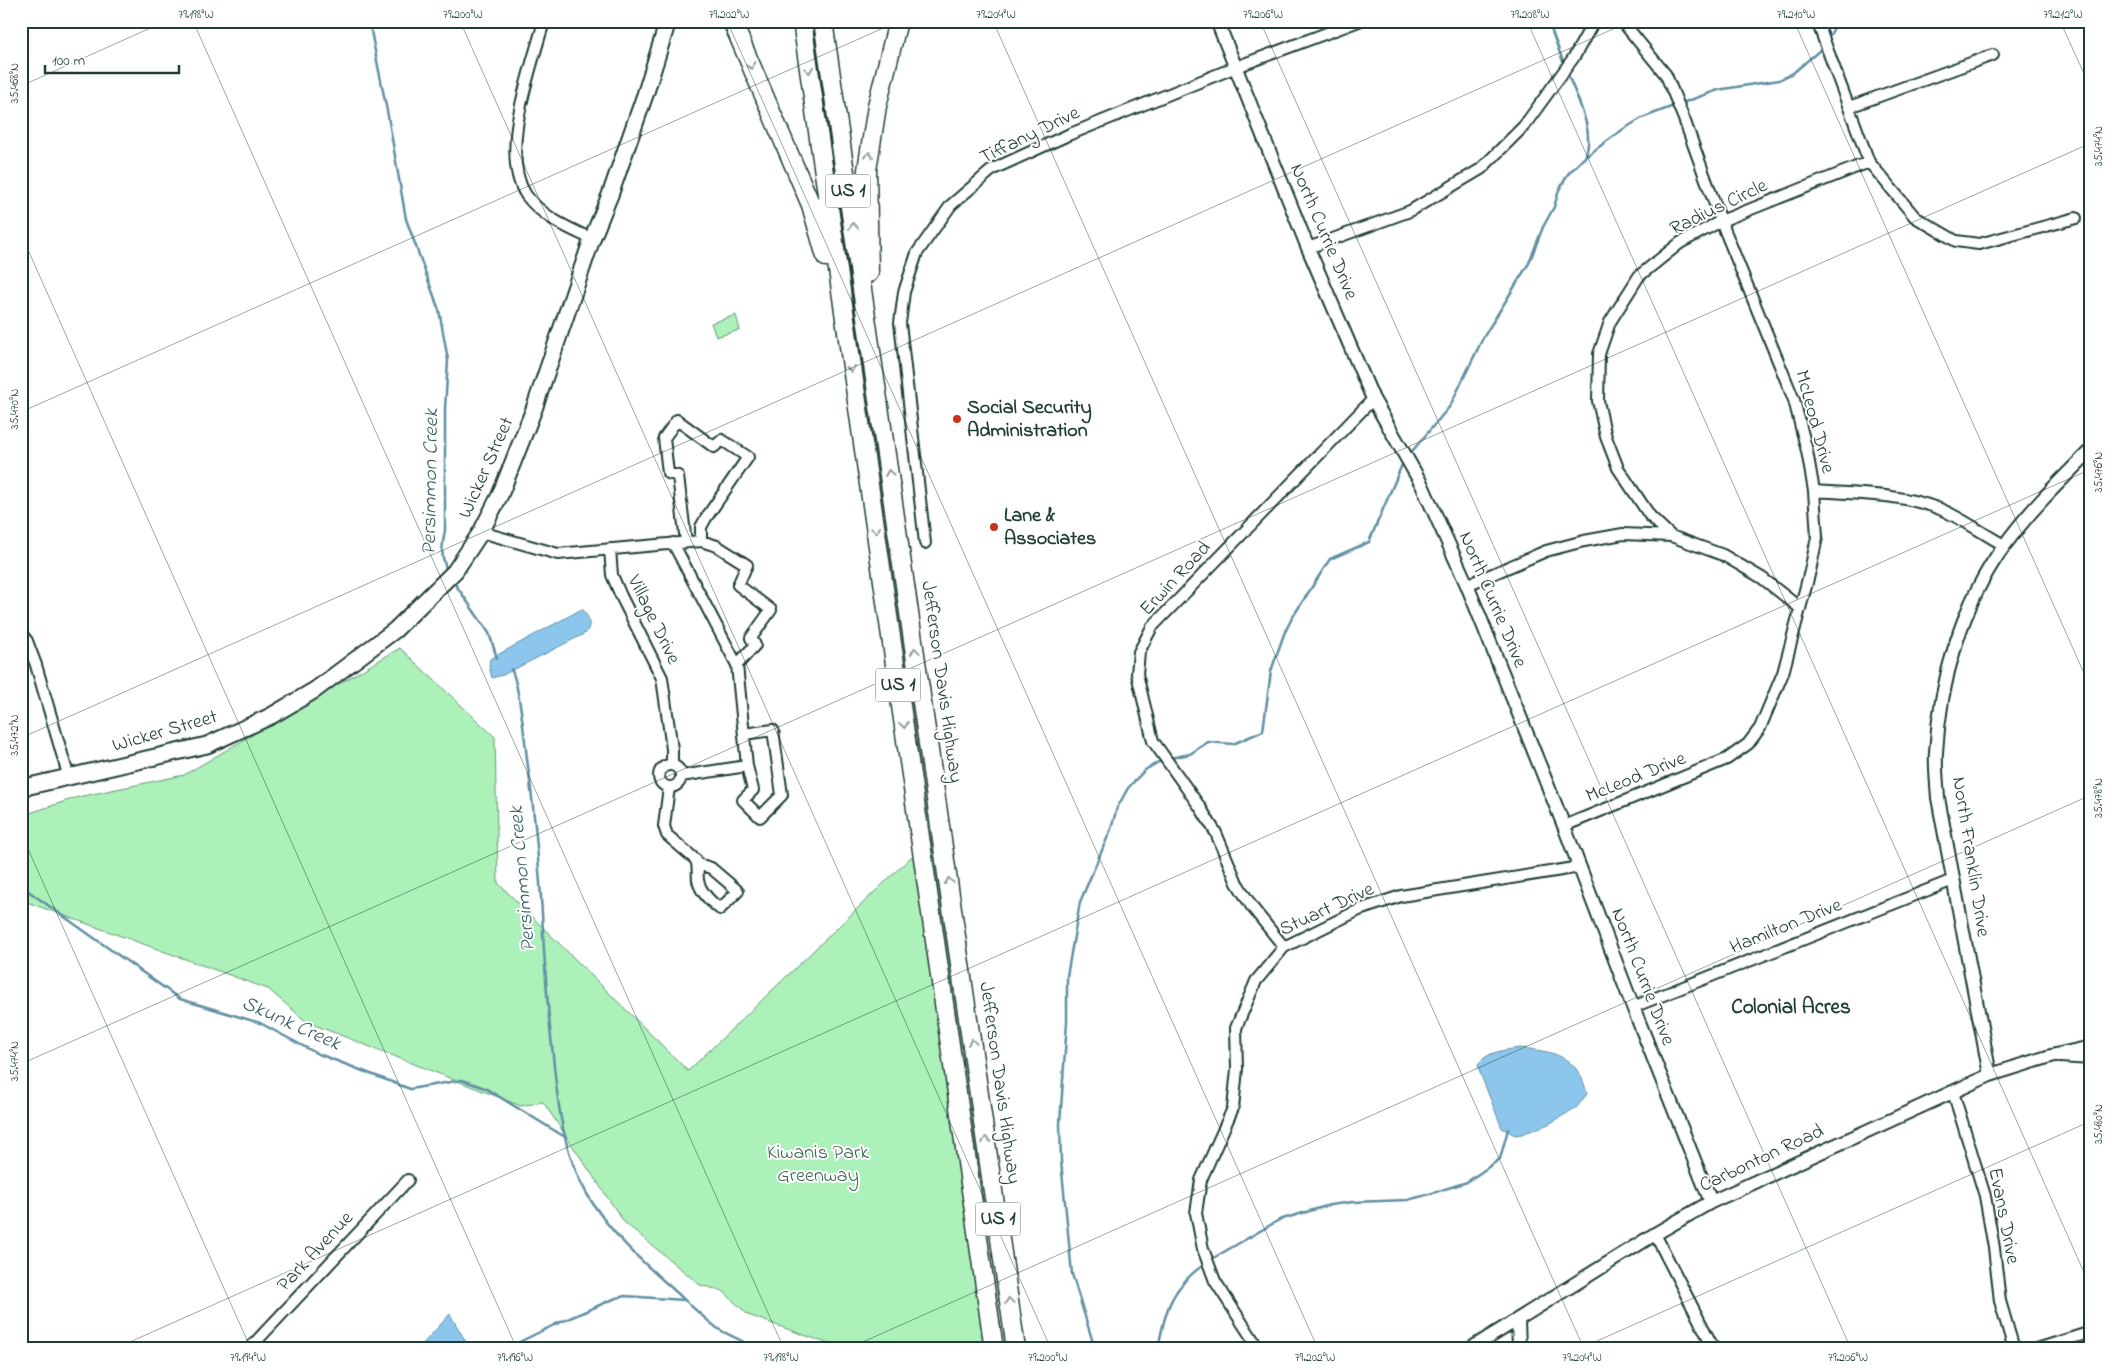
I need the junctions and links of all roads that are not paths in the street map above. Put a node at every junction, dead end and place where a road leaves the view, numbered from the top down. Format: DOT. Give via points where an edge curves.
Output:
graph roads {
  1 [pos="544,21"];
  2 [pos="668,21"];
  3 [pos="732,21"];
  4 [pos="802,21"];
  5 [pos="824,21"];
  6 [pos="898,21"];
  7 [pos="1218,21"];
  8 [pos="1359,21"];
  9 [pos="1594,21"];
  10 [pos="1622,21"];
  11 [pos="1817,21"];
  12 [pos="1993,55"];
  13 [pos="1236,68"];
  14 [pos="1849,107"];
  15 [pos="1869,162"];
  16 [pos="2076,218"];
  17 [pos="1721,222"];
  18 [pos="592,238"];
  19 [pos="1308,248"];
  20 [pos="846,336"];
  21 [pos="872,361"];
  22 [pos="1373,399"];
  23 [pos="2091,450"];
  24 [pos="1814,491"];
  25 [pos="481,532"];
  26 [pos="1671,536"];
  27 [pos="701,541"];
  28 [pos="686,542"];
  29 [pos="673,543"];
  30 [pos="926,543"];
  31 [pos="2004,545"];
  32 [pos="610,549"];
  33 [pos="1467,585"];
  34 [pos="1800,608"];
  35 [pos="21,633"];
  36 [pos="737,666"];
  37 [pos="744,734"];
  38 [pos="672,765"];
  39 [pos="747,766"];
  40 [pos="681,776"];
  41 [pos="69,778"];
  42 [pos="669,787"];
  43 [pos="21,788"];
  44 [pos="1564,826"];
  45 [pos="698,864"];
  46 [pos="1580,867"];
  47 [pos="1953,880"];
  48 [pos="1284,947"];
  49 [pos="1633,1007"];
  50 [pos="2091,1047"];
  51 [pos="2051,1056"];
  52 [pos="2091,1059"];
  53 [pos="1990,1075"];
  54 [pos="1953,1092"];
  55 [pos="408,1180"];
  56 [pos="1711,1202"];
  57 [pos="1655,1234"];
  58 [pos="1518,1319"];
  59 [pos="2091,1332"];
  60 [pos="249,1349"];
  61 [pos="994,1349"];
  62 [pos="1016,1349"];
  63 [pos="1259,1349"];
  64 [pos="1470,1349"];
  65 [pos="1519,1349"];
  66 [pos="1714,1349"];
  67 [pos="2014,1349"];
  68 [pos="2037,1349"];
  1 -- 18 [label="street" via="515,134 518,178 526,194 550,218"];
  2 -- 18 [label="main road, Wicker Street" via="610,195"];
  3 -- 20 [label="highway, one-way" via="811,205"];
  4 -- 20 [label="highway, US 1, one-way"];
  21 -- 5 [label="highway, Jefferson Davis Highway / US 1, one-way"];
  21 -- 6 [label="highway, one-way" via="867,170 877,106"];
  7 -- 13 [label="street, North Currie Drive"];
  8 -- 13 [label="street, Tiffany Drive"];
  9 -- 19 [label="street" via="1574,57 1524,126 1481,169 1410,211"];
  10 -- 17 [label="street, McLeod Drive" via="1666,75"];
  11 -- 14 [label="street"];
  12 -- 14 [label="street"];
  13 -- 19 [label="street, North Currie Drive"];
  13 -- 30 [label="street, Tiffany Drive" via="1068,135 993,169 951,205 918,253 904,292 900,323"];
  14 -- 15 [label="street"];
  15 -- 16 [label="street" via="1915,217 1956,240 1979,244"];
  15 -- 17 [label="street, Radius Circle"];
  17 -- 24 [label="street, McLeod Drive" via="1794,400"];
  17 -- 26 [label="street, Radius Circle" via="1680,243 1639,276 1610,322 1598,354 1598,401 1618,468 1650,516"];
  18 -- 25 [label="main road, Wicker Street" via="534,409 500,495"];
  19 -- 22 [label="street, North Currie Drive"];
  20 -- 61 [label="highway, US 1, one-way"];
  62 -- 21 [label="highway, Jefferson Davis Highway / US 1, one-way"];
  22 -- 33 [label="street, North Currie Drive" via="1422,485"];
  22 -- 48 [label="street, Erwin Road" via="1152,628 1139,652 1137,674 1153,741 1213,828 1237,883 1252,907"];
  23 -- 31 [label="street, North Franklin Drive"];
  24 -- 31 [label="street" via="1874,495 1915,502 1940,510"];
  24 -- 34 [label="street, McLeod Drive" via="1816,537"];
  25 -- 32 [label="street" via="558,554"];
  25 -- 41 [label="main road, Wicker Street" via="455,571 395,630 315,690 271,716 208,745"];
  26 -- 33 [label="street" via="1623,534 1584,541 1546,552"];
  26 -- 34 [label="street" via="1723,555 1762,578"];
  27 -- 28 [label="street"];
  27 -- 28 [label="street" via="701,527 706,518 748,457 722,440 714,447 677,420 664,438 668,473 678,476"];
  27 -- 36 [label="street" via="717,546 747,565 738,585 771,610 750,638 754,645"];
  28 -- 29 [label="street"];
  29 -- 32 [label="street"];
  29 -- 36 [label="street"];
  31 -- 47 [label="street, North Franklin Drive" via="1968,609 1950,666 1941,711 1936,753 1938,798"];
  32 -- 38 [label="street, Village Drive" via="612,575 662,678"];
  33 -- 44 [label="street, North Currie Drive"];
  34 -- 44 [label="street, McLeod Drive" via="1783,673 1760,728 1748,744 1727,759"];
  35 -- 41 [label="street" via="36,666"];
  36 -- 37 [label="street"];
  37 -- 39 [label="street"];
  37 -- 39 [label="street" via="773,730 782,795 760,817 742,800 753,790"];
  38 -- 40 [label="street"];
  38 -- 42 [label="street" via="662,768 659,773 661,783"];
  39 -- 40 [label="street"];
  40 -- 42 [label="street" via="678,784"];
  41 -- 43 [label="main road, Wicker Street"];
  42 -- 45 [label="street" via="664,826 666,835"];
  44 -- 46 [label="street, North Currie Drive"];
  45 -- 45 [label="street" via="698,882 709,900 720,909 738,891 711,868"];
  46 -- 48 [label="street, Stuart Drive" via="1400,896 1359,910"];
  46 -- 49 [label="street, North Currie Drive"];
  47 -- 49 [label="street, Hamilton Drive"];
  47 -- 53 [label="street, North Franklin Drive"];
  48 -- 63 [label="street, Stuart Drive" via="1256,981 1236,1028 1237,1069 1233,1108 1201,1180 1196,1213 1202,1249 1214,1281"];
  49 -- 56 [label="street, North Currie Drive"];
  50 -- 51 [label="street, Carbonton Road"];
  51 -- 52 [label="street"];
  51 -- 53 [label="street, Carbonton Road"];
  53 -- 54 [label="street, Carbonton Road"];
  54 -- 56 [label="street, Carbonton Road"];
  54 -- 67 [label="street, Evans Drive" via="1985,1196 2000,1301"];
  55 -- 60 [label="street, Park Avenue"];
  56 -- 57 [label="street, Carbonton Road"];
  57 -- 58 [label="street, Carbonton Road"];
  57 -- 66 [label="street"];
  58 -- 64 [label="street, Carbonton Road"];
  58 -- 65 [label="street"];
  59 -- 68 [label="street"];
}
